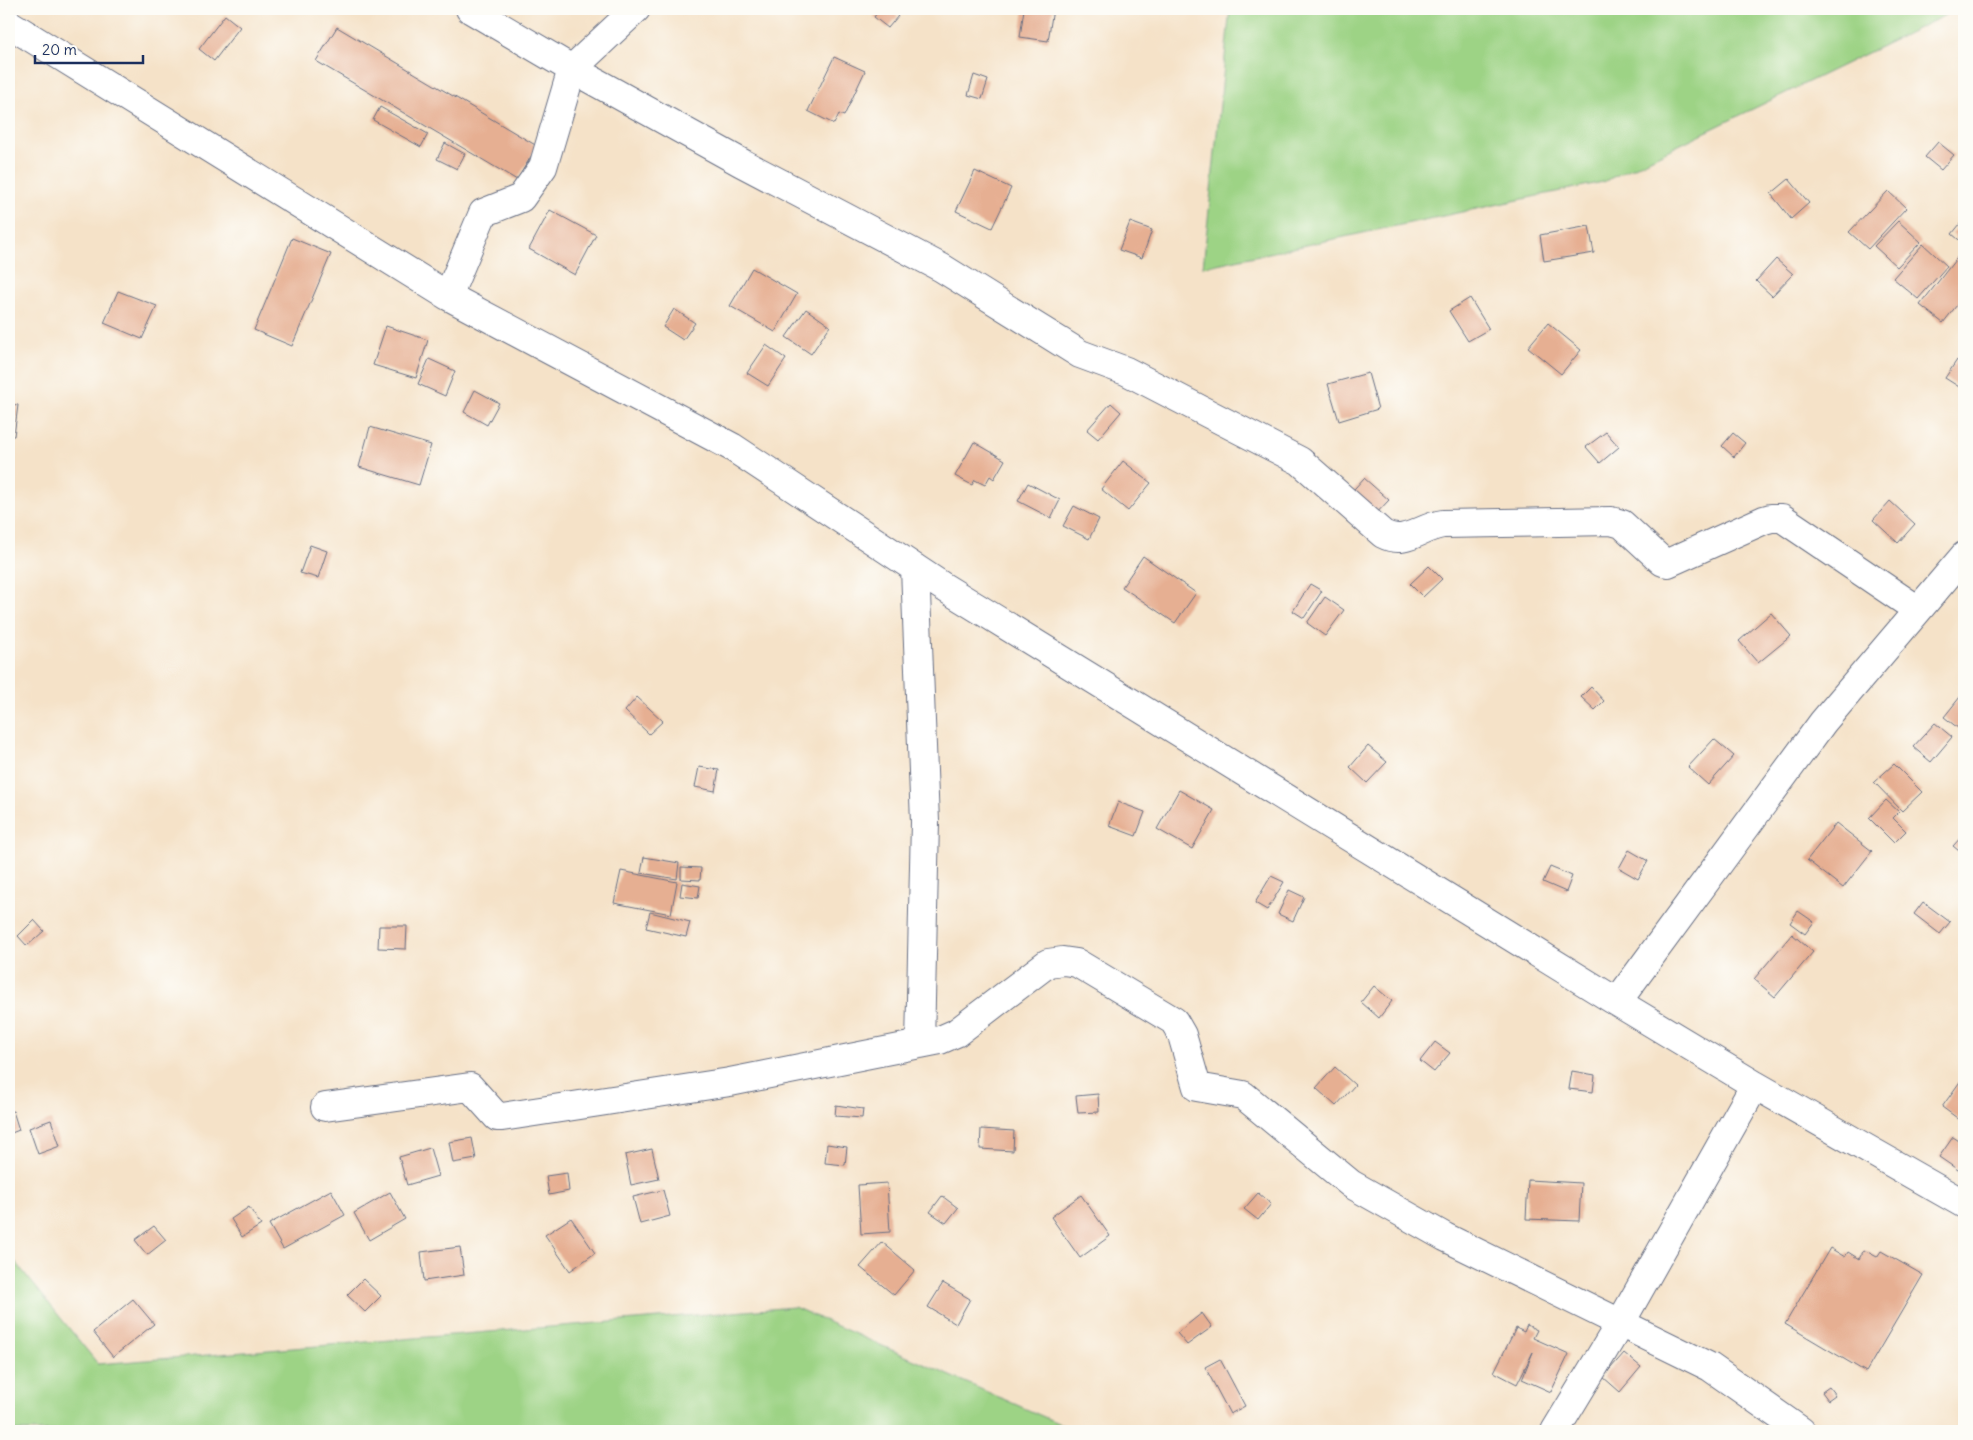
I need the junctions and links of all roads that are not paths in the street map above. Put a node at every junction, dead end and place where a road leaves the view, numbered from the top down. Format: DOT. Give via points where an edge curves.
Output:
graph roads {
  1 [pos="470,9"];
  2 [pos="636,9"];
  3 [pos="9,24"];
  4 [pos="572,69"];
  5 [pos="448,296"];
  6 [pos="1964,556"];
  7 [pos="916,568"];
  8 [pos="1918,610"];
  9 [pos="1616,1002"];
  10 [pos="920,1044"];
  11 [pos="1755,1085"];
  12 [pos="326,1107"];
  13 [pos="1964,1204"];
  14 [pos="1621,1322"];
  15 [pos="1556,1431"];
  16 [pos="1801,1431"];
  1 -- 4 [label="street"];
  2 -- 4 [label="street"];
  3 -- 5 [label="street"];
  4 -- 5 [label="street" via="543,167 521,198 482,213"];
  4 -- 8 [label="street" via="942,268 1080,354 1126,371 1300,461 1383,534 1392,538 1400,539 1442,524 1611,521 1622,524 1668,563 1764,520 1782,518"];
  5 -- 7 [label="street" via="732,447"];
  6 -- 8 [label="street"];
  7 -- 9 [label="street"];
  7 -- 10 [label="street" via="926,822"];
  8 -- 9 [label="street" via="1823,722"];
  9 -- 11 [label="street"];
  10 -- 12 [label="street" via="730,1082 502,1117 497,1117 470,1087"];
  10 -- 14 [label="street" via="956,1033 1048,963 1077,963 1174,1021 1182,1035 1197,1087 1243,1095 1352,1184 1445,1237"];
  11 -- 13 [label="street"];
  11 -- 14 [label="street"];
  14 -- 15 [label="street"];
  14 -- 16 [label="street" via="1710,1367"];
}
